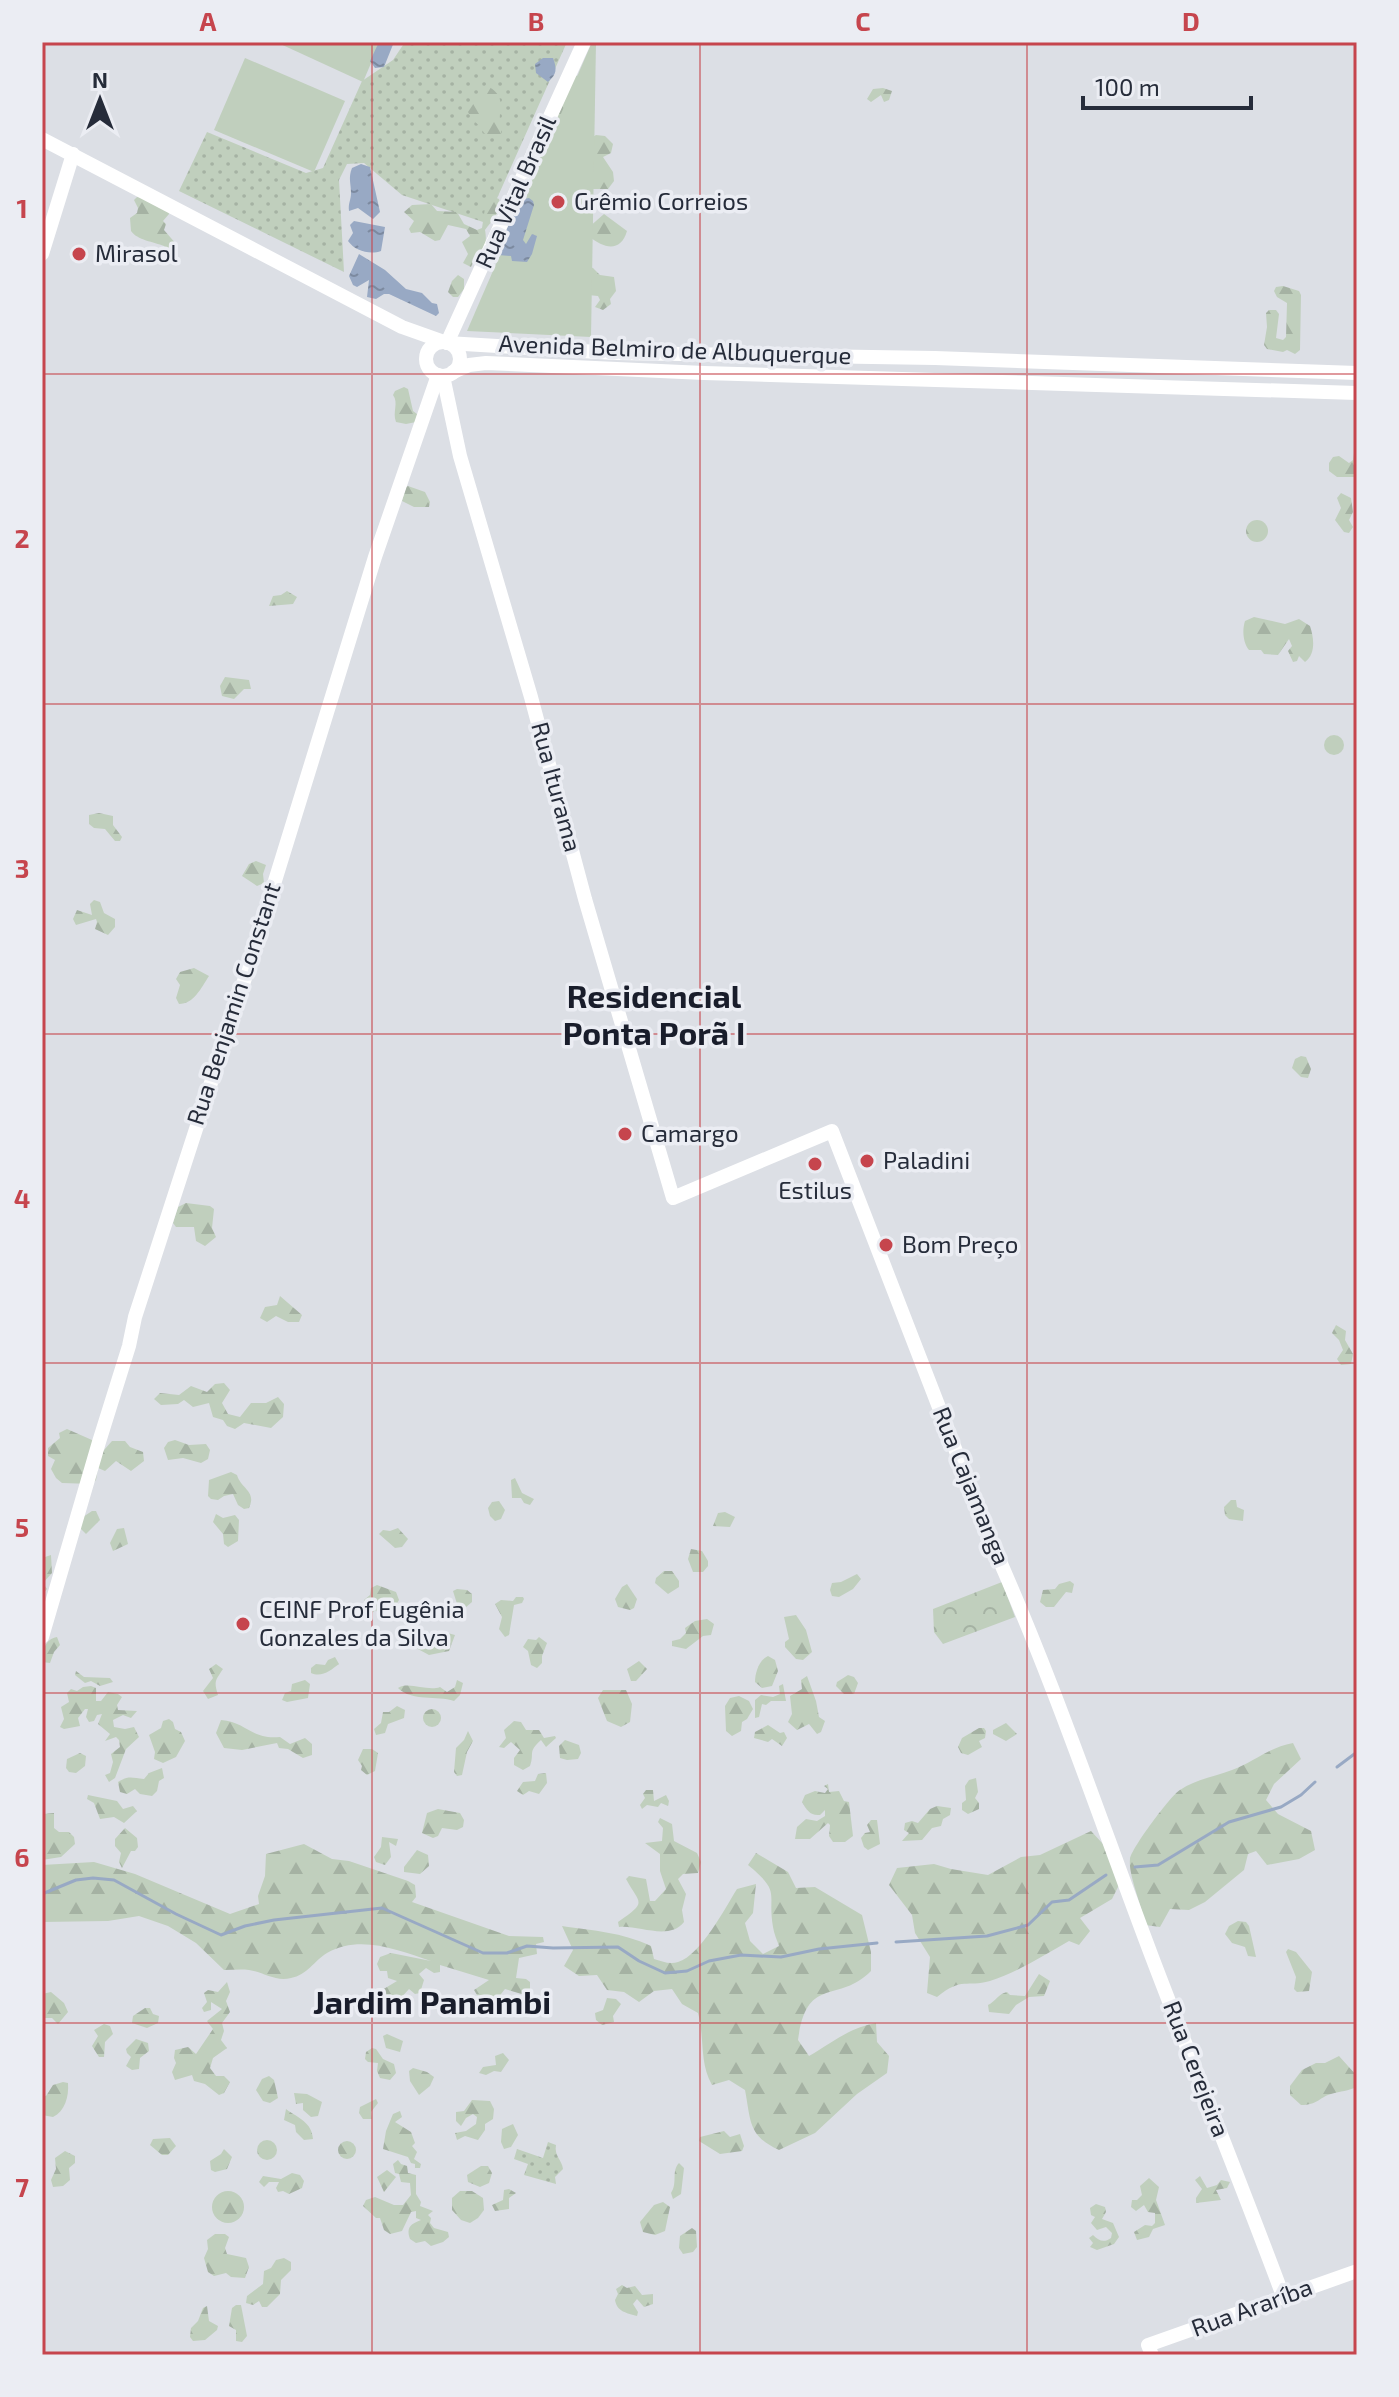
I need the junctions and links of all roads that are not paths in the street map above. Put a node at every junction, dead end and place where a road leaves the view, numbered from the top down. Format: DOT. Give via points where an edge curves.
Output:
graph roads {
  1 [pos="584,42"];
  2 [pos="42,139"];
  3 [pos="73,154"];
  4 [pos="42,254"];
  5 [pos="402,327"];
  6 [pos="447,343"];
  7 [pos="426,361"];
  8 [pos="1357,373"];
  9 [pos="445,374"];
  10 [pos="1357,393"];
  11 [pos="832,1131"];
  12 [pos="42,1637"];
  13 [pos="1109,1842"];
  14 [pos="1357,2271"];
  15 [pos="1283,2296"];
  16 [pos="1150,2350"];
  1 -- 6 [label="street, Rua Vital Brasil"];
  2 -- 3 [label="street, Avenida Belmiro de Albuquerque"];
  3 -- 4 [label="street"];
  3 -- 5 [label="street, Avenida Belmiro de Albuquerque"];
  5 -- 6 [label="street, Avenida Belmiro de Albuquerque"];
  5 -- 7 [label="street"];
  6 -- 7 [label="street" via="434,345"];
  6 -- 8 [label="street, Avenida Belmiro de Albuquerque" via="615,353"];
  6 -- 9 [label="street" via="459,361"];
  7 -- 9 [label="street"];
  9 -- 10 [label="street, Avenida Belmiro de Albuquerque" via="486,363"];
  9 -- 11 [label="street, Rua Iturama" via="460,456 673,1198"];
  9 -- 12 [label="street, Rua Benjamin Constant" via="375,557 135,1317"];
  11 -- 13 [label="street, Rua Cajamanga"];
  13 -- 15 [label="street, Rua Cerejeira"];
  14 -- 15 [label="street, Rua Araríba"];
  15 -- 16 [label="street, Rua Araríba"];
}
